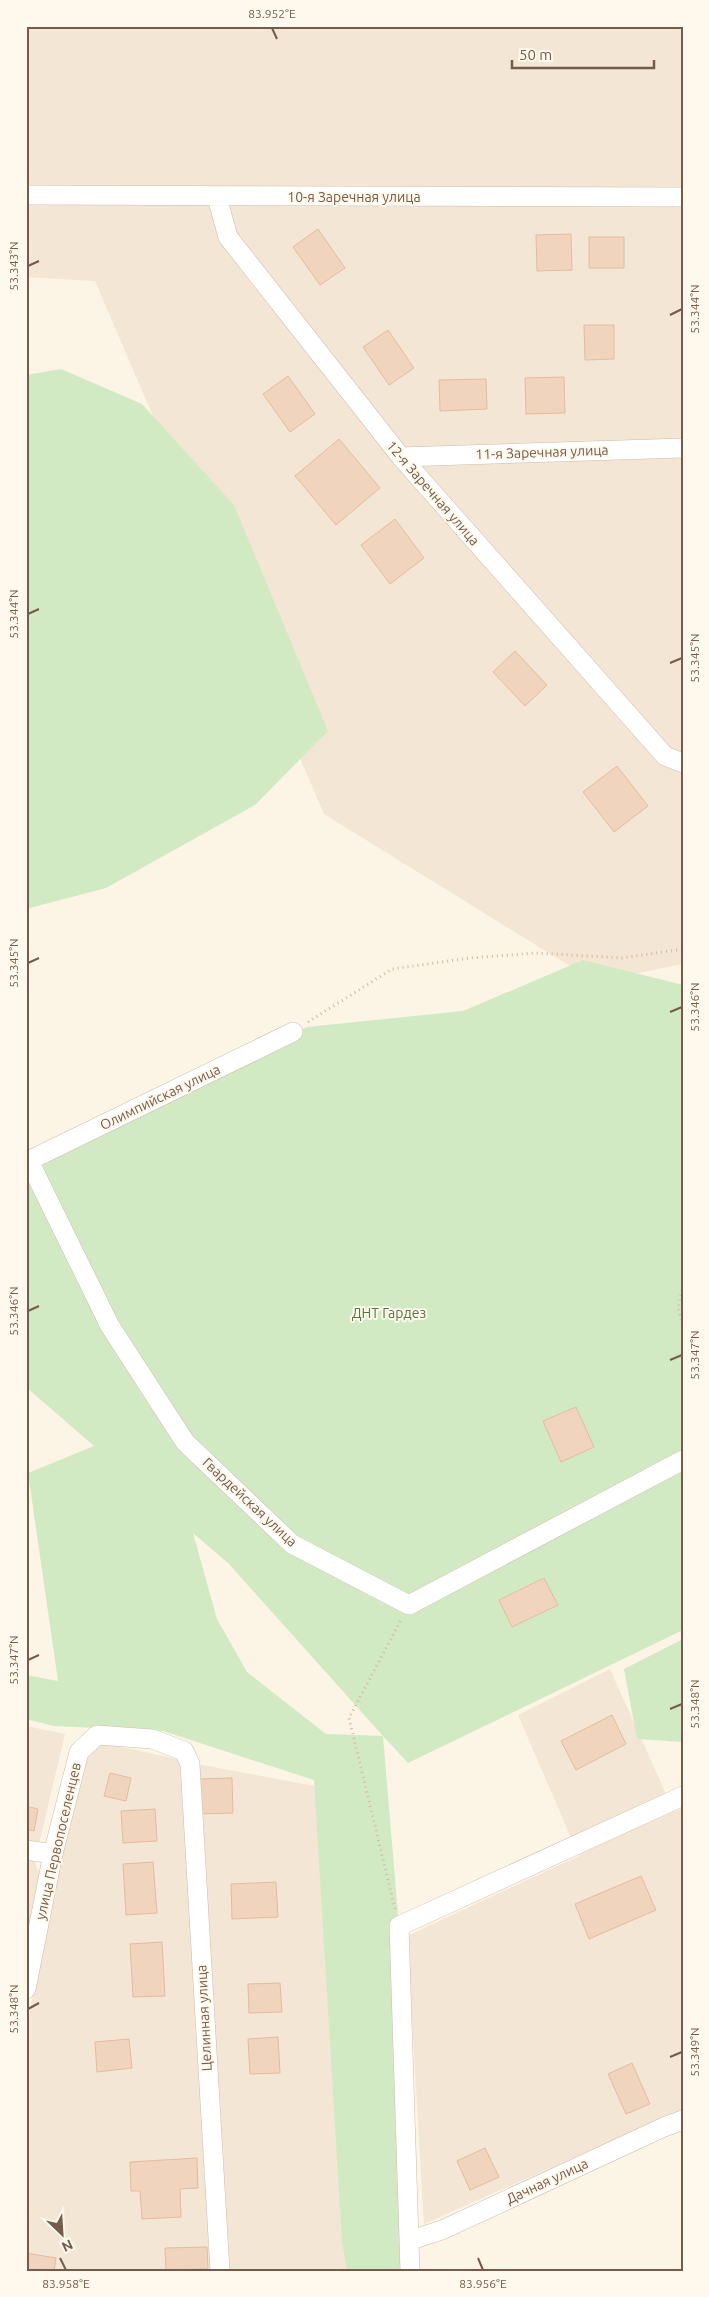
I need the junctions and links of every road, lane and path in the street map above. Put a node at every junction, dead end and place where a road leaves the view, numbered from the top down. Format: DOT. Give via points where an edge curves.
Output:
graph roads {
  1 [pos="26,195"];
  2 [pos="216,197"];
  3 [pos="683,197"];
  4 [pos="683,448"];
  5 [pos="401,457"];
  6 [pos="683,763"];
  7 [pos="683,949"];
  8 [pos="293,1032"];
  9 [pos="28,1162"];
  10 [pos="683,1285"];
  11 [pos="683,1326"];
  12 [pos="683,1460"];
  13 [pos="409,1605"];
  14 [pos="79,1752"];
  15 [pos="683,1796"];
  16 [pos="26,1850"];
  17 [pos="53,1854"];
  18 [pos="399,1926"];
  19 [pos="26,1989"];
  20 [pos="683,2120"];
  21 [pos="411,2240"];
  22 [pos="220,2271"];
  23 [pos="410,2271"];
  1 -- 2 [label="street, 10-я Заречная улица"];
  2 -- 3 [label="street, 10-я Заречная улица"];
  2 -- 5 [label="street, 12-я Заречная улица" via="228,237"];
  4 -- 5 [label="street, 11-я Заречная улица"];
  5 -- 6 [label="street, 12-я Заречная улица" via="664,756"];
  7 -- 8 [label="path" via="623,958 535,954 470,958 392,969"];
  8 -- 9 [label="street, Олимпийская улица"];
  9 -- 13 [label="street, Гвардейская улица" via="110,1326 185,1442 292,1544"];
  10 -- 11 [label="path" via="678,1310"];
  12 -- 13 [label="street"];
  13 -- 18 [label="path" via="349,1718"];
  14 -- 17 [label="street, улица Первопоселенцев"];
  14 -- 22 [label="street, Целинная улица" via="97,1735 152,1739 184,1751 190,1764"];
  15 -- 18 [label="street"];
  16 -- 17 [label="street"];
  17 -- 19 [label="street, улица Первопоселенцев"];
  18 -- 21 [label="street"];
  20 -- 21 [label="street, Дачная улица" via="442,2230"];
  21 -- 23 [label="street"];
}
